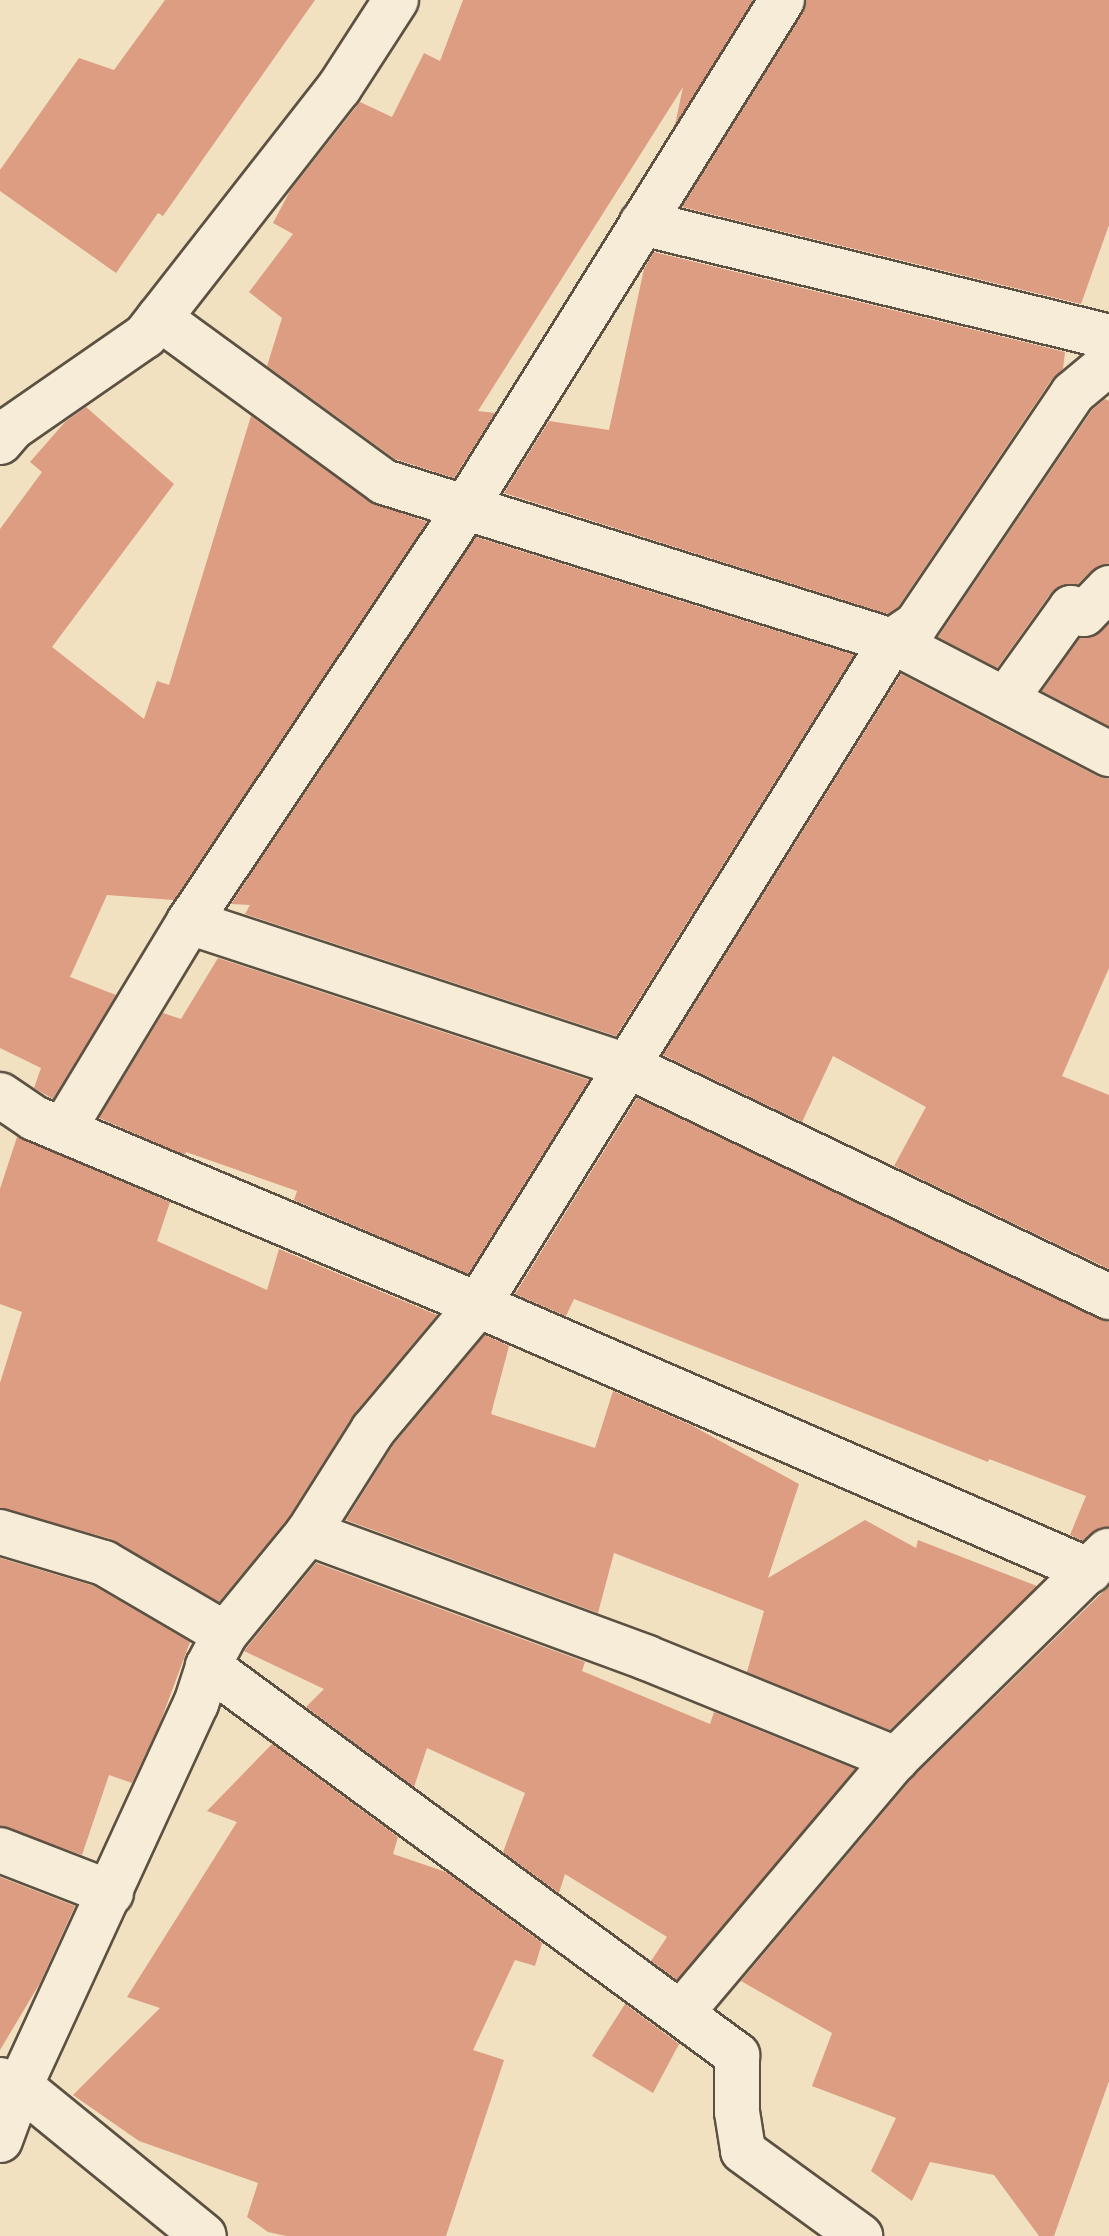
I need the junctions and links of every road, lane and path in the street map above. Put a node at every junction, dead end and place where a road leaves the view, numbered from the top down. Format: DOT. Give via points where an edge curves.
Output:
graph roads {
  1 [pos="396,0"];
  2 [pos="782,0"];
  3 [pos="642,223"];
  4 [pos="159,318"];
  5 [pos="1109,337"];
  6 [pos="1109,363"];
  7 [pos="0,442"];
  8 [pos="465,510"];
  9 [pos="1109,588"];
  10 [pos="892,641"];
  11 [pos="1005,700"];
  12 [pos="1109,754"];
  13 [pos="189,922"];
  14 [pos="628,1066"];
  15 [pos="0,1095"];
  16 [pos="63,1130"];
  17 [pos="1109,1297"];
  18 [pos="478,1305"];
  19 [pos="0,1532"];
  20 [pos="308,1533"];
  21 [pos="1100,1561"];
  22 [pos="216,1650"];
  23 [pos="896,1759"];
  24 [pos="0,1850"];
  25 [pos="111,1893"];
  26 [pos="681,2013"];
  27 [pos="10,2083"];
  28 [pos="0,2140"];
  29 [pos="204,2236"];
  30 [pos="860,2236"];
  1 -- 4 [label="street" via="339,88"];
  2 -- 3 [label="street"];
  3 -- 5 [label="street"];
  3 -- 8 [label="street"];
  4 -- 7 [label="street" via="145,336 12,428"];
  4 -- 8 [label="street" via="384,482"];
  6 -- 10 [label="street" via="1073,393 916,625"];
  8 -- 10 [label="street"];
  8 -- 13 [label="street"];
  9 -- 11 [label="street" via="1084,614 1071,608"];
  10 -- 11 [label="street"];
  10 -- 14 [label="street"];
  11 -- 12 [label="street"];
  13 -- 14 [label="street"];
  13 -- 16 [label="street"];
  14 -- 17 [label="street"];
  14 -- 18 [label="street"];
  15 -- 16 [label="street"];
  16 -- 18 [label="street"];
  18 -- 20 [label="street" via="373,1430"];
  18 -- 21 [label="street"];
  19 -- 22 [label="street" via="104,1563"];
  20 -- 22 [label="street"];
  20 -- 23 [label="street" via="647,1658"];
  21 -- 23 [label="street"];
  22 -- 25 [label="street"];
  22 -- 26 [label="street"];
  23 -- 26 [label="street"];
  24 -- 25 [label="street"];
  25 -- 27 [label="street"];
  26 -- 30 [label="street" via="737,2055 743,2151"];
  27 -- 28 [label="street"];
  27 -- 29 [label="street"];
}
